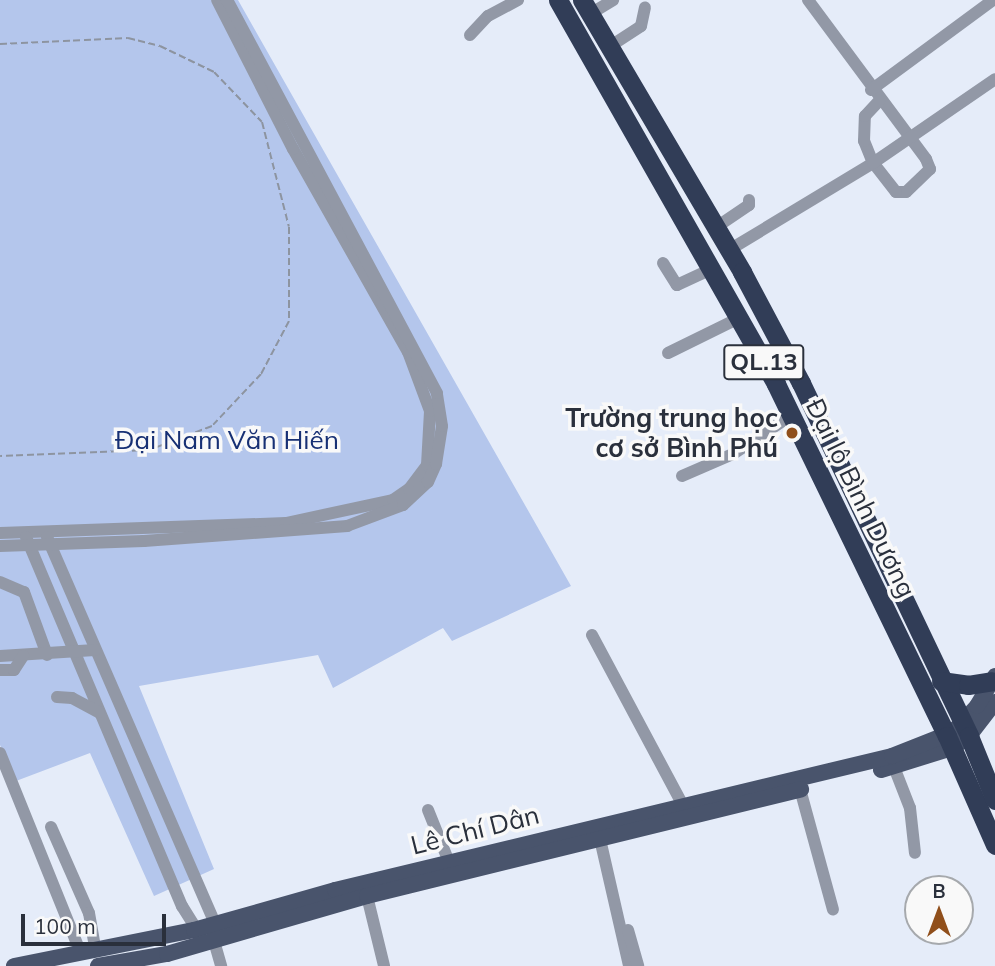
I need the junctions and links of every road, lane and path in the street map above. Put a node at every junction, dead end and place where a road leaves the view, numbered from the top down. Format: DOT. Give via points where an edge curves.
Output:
graph roads {
  1 [pos="217,0"];
  2 [pos="227,0"];
  3 [pos="518,0"];
  4 [pos="558,0"];
  5 [pos="613,0"];
  6 [pos="808,0"];
  7 [pos="993,0"];
  8 [pos="645,6"];
  9 [pos="586,7"];
  10 [pos="470,35"];
  11 [pos="0,44"];
  12 [pos="609,47"];
  13 [pos="995,79"];
  14 [pos="871,90"];
  15 [pos="879,101"];
  16 [pos="907,139"];
  17 [pos="873,163"];
  18 [pos="749,200"];
  19 [pos="715,228"];
  20 [pos="729,250"];
  21 [pos="663,263"];
  22 [pos="712,268"];
  23 [pos="739,318"];
  24 [pos="668,353"];
  25 [pos="792,415"];
  26 [pos="832,449"];
  27 [pos="0,456"];
  28 [pos="814,459"];
  29 [pos="682,476"];
  30 [pos="0,533"];
  31 [pos="47,537"];
  32 [pos="27,538"];
  33 [pos="0,546"];
  34 [pos="0,582"];
  35 [pos="592,635"];
  36 [pos="94,650"];
  37 [pos="72,654"];
  38 [pos="47,655"];
  39 [pos="0,656"];
  40 [pos="23,656"];
  41 [pos="0,670"];
  42 [pos="994,678"];
  43 [pos="941,681"];
  44 [pos="57,697"];
  45 [pos="995,702"];
  46 [pos="98,712"];
  47 [pos="958,736"];
  48 [pos="0,753"];
  49 [pos="894,767"];
  50 [pos="800,789"];
  51 [pos="995,800"];
  52 [pos="428,810"];
  53 [pos="686,812"];
  54 [pos="51,827"];
  55 [pos="600,839"];
  56 [pos="995,845"];
  57 [pos="915,853"];
  58 [pos="449,862"];
  59 [pos="609,870"];
  60 [pos="367,896"];
  61 [pos="833,910"];
  62 [pos="215,924"];
  63 [pos="194,930"];
  64 [pos="214,942"];
  65 [pos="87,949"];
  66 [pos="13,966"];
  67 [pos="98,966"];
  68 [pos="221,966"];
  69 [pos="384,966"];
  70 [pos="629,966"];
  71 [pos="638,966"];
  1 -- 31 [label="street" via="293,149 408,352 430,411 427,465 409,489 393,500 358,511 286,523"];
  2 -- 31 [label="street" via="437,393 442,426 436,464 428,482 403,505 348,526 144,541"];
  3 -- 10 [label="street" via="488,16"];
  4 -- 22 [label="highway, Đại lộ Bình Dương / QL.13"];
  5 -- 9 [label="street"];
  6 -- 14 [label="street"];
  7 -- 14 [label="street"];
  8 -- 12 [label="street" via="641,26"];
  9 -- 12 [label="highway, Đại lộ Bình Dương / QL.13"];
  11 -- 27 [label="path" via="128,37 160,46 214,72 262,122 289,228 289,321 261,374 212,426 149,450"];
  12 -- 19 [label="highway, Đại lộ Bình Dương / QL.13"];
  13 -- 16 [label="street"];
  14 -- 15 [label="street"];
  15 -- 16 [label="street"];
  15 -- 17 [label="street" via="865,116 863,128"];
  16 -- 17 [label="street"];
  16 -- 17 [label="street" via="930,169 906,192 896,192"];
  17 -- 20 [label="street"];
  18 -- 19 [label="street" via="749,205"];
  19 -- 20 [label="highway, Đại lộ Bình Dương / QL.13"];
  20 -- 26 [label="highway, Đại lộ Bình Dương / QL.13"];
  21 -- 22 [label="street" via="677,285"];
  22 -- 23 [label="highway, Đại lộ Bình Dương / QL.13"];
  23 -- 24 [label="street"];
  23 -- 25 [label="highway, Đại lộ Bình Dương / QL.13"];
  25 -- 28 [label="highway, Đại lộ Bình Dương / QL.13"];
  25 -- 29 [label="street" via="733,454"];
  26 -- 28 [label="highway"];
  26 -- 43 [label="highway, Đại lộ Bình Dương / QL.13"];
  28 -- 47 [label="highway, Đại lộ Bình Dương / QL.13"];
  30 -- 32 [label="street"];
  31 -- 32 [label="street"];
  31 -- 36 [label="street"];
  32 -- 33 [label="street"];
  32 -- 37 [label="street"];
  34 -- 38 [label="street" via="24,592"];
  35 -- 53 [label="street"];
  36 -- 37 [label="street"];
  36 -- 62 [label="street"];
  37 -- 38 [label="street"];
  37 -- 46 [label="street"];
  38 -- 40 [label="street"];
  39 -- 40 [label="street"];
  40 -- 41 [label="street" via="14,670"];
  42 -- 43 [label="highway" via="968,685"];
  42 -- 47 [label="main road"];
  43 -- 47 [label="highway, Đại lộ Bình Dương / QL.13"];
  44 -- 46 [label="street" via="72,698"];
  45 -- 47 [label="main road"];
  46 -- 63 [label="street"];
  47 -- 49 [label="main road, Lê Chí Dân"];
  47 -- 51 [label="highway, Đại lộ Bình Dương / QL.13"];
  47 -- 53 [label="main road, Lê Chí Dân"];
  47 -- 56 [label="highway, Đại lộ Bình Dương / QL.13"];
  48 -- 65 [label="street"];
  49 -- 50 [label="main road, Lê Chí Dân"];
  49 -- 57 [label="street" via="912,814"];
  50 -- 53 [label="main road, Lê Chí Dân"];
  50 -- 61 [label="street"];
  52 -- 58 [label="street"];
  53 -- 55 [label="main road, Lê Chí Dân"];
  53 -- 58 [label="main road, Lê Chí Dân"];
  54 -- 65 [label="street" via="89,913"];
  55 -- 59 [label="street"];
  55 -- 60 [label="main road, Lê Chí Dân"];
  58 -- 62 [label="main road, Lê Chí Dân"];
  59 -- 70 [label="street"];
  59 -- 71 [label="street"];
  60 -- 64 [label="main road, Lê Chí Dân"];
  60 -- 69 [label="street"];
  62 -- 63 [label="main road, Lê Chí Dân"];
  62 -- 64 [label="street"];
  63 -- 64 [label="street"];
  63 -- 65 [label="main road, Lê Chí Dân"];
  64 -- 67 [label="main road, Lê Chí Dân"];
  64 -- 68 [label="street"];
  65 -- 66 [label="main road, Lê Chí Dân"];
}
